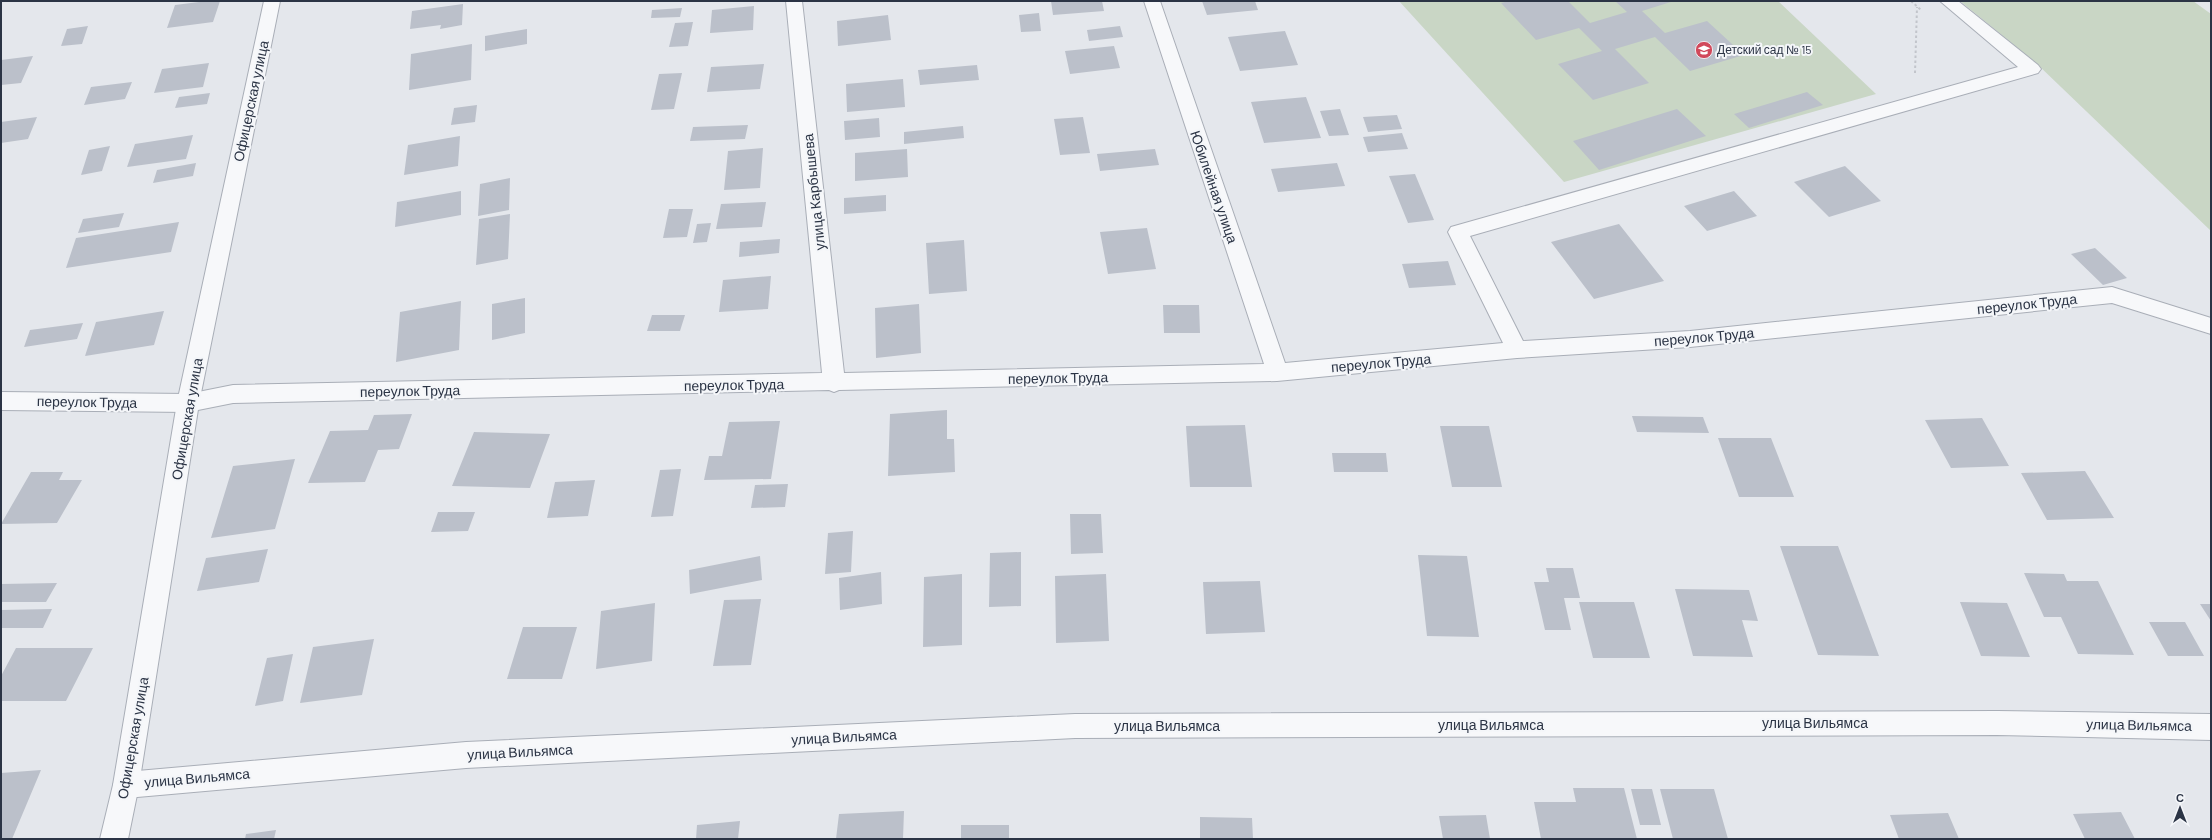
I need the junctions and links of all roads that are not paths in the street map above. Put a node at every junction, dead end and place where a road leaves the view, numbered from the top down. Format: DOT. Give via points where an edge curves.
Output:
graph roads {
  1 [pos="272,1"];
  2 [pos="794,1"];
  3 [pos="1152,1"];
  4 [pos="1948,1"];
  5 [pos="2211,326"];
  6 [pos="1517,350"];
  7 [pos="1277,372"];
  8 [pos="834,383"];
  9 [pos="1,400"];
  10 [pos="188,403"];
  11 [pos="2211,727"];
  12 [pos="126,785"];
  13 [pos="114,839"];
  1 -- 10 [label="street, Офицерская улица"];
  2 -- 8 [label="street, улица Карбышева"];
  3 -- 7 [label="street, Юбилейная улица"];
  4 -- 6 [label="street" via="2032,69 1458,232"];
  5 -- 6 [label="street, переулок Труда" via="2112,295 1690,339"];
  6 -- 7 [label="street, переулок Труда"];
  7 -- 8 [label="street, переулок Труда"];
  8 -- 10 [label="street, переулок Труда" via="233,394"];
  9 -- 10 [label="street, переулок Труда"];
  10 -- 12 [label="street, Офицерская улица"];
  11 -- 12 [label="street, улица Вильямса" via="1997,723 1075,726 466,755"];
  12 -- 13 [label="street, Офицерская улица"];
}
